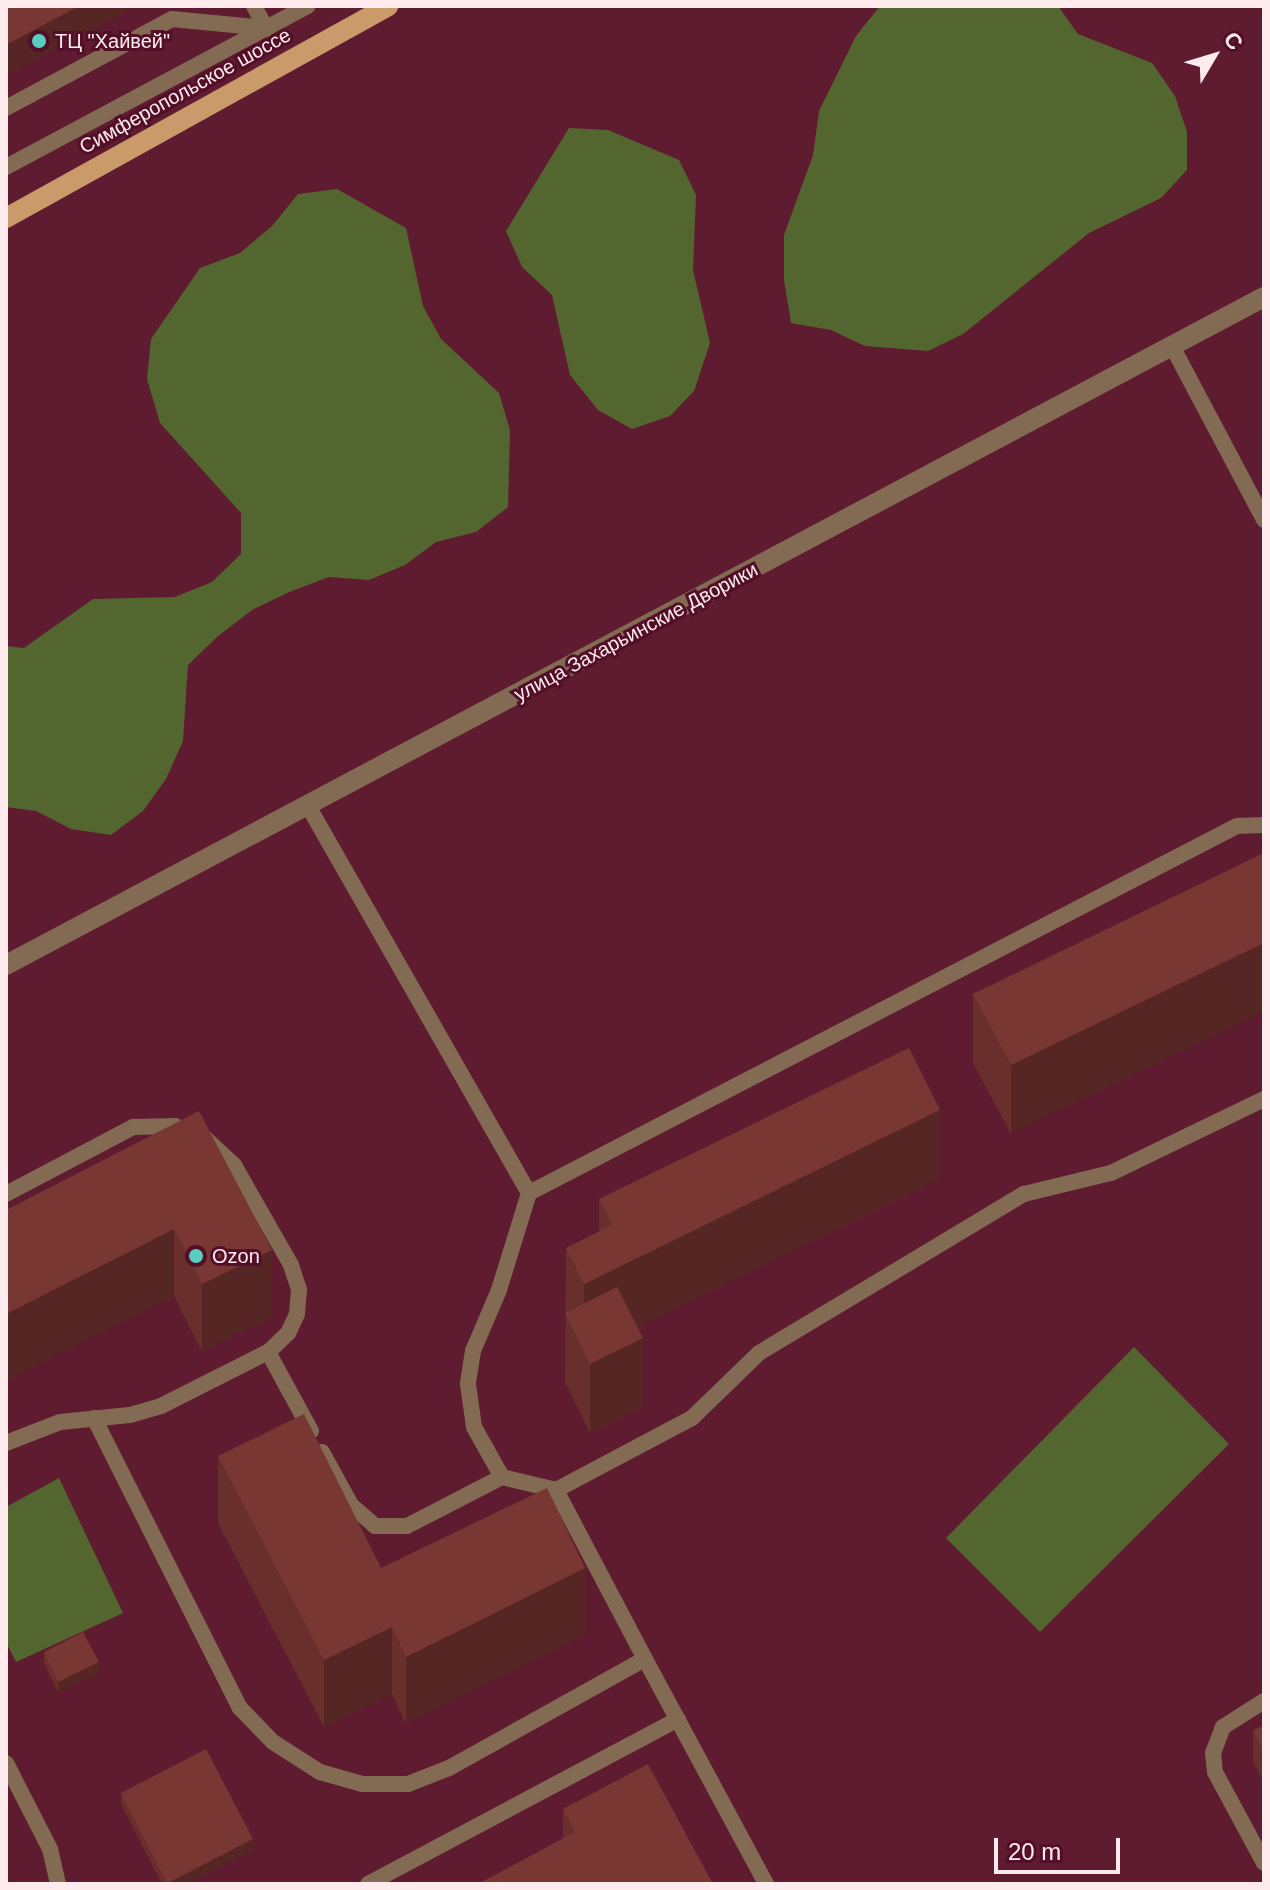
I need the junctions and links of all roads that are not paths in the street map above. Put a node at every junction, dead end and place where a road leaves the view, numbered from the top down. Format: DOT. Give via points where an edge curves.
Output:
graph roads {
  1 [pos="254,6"];
  2 [pos="308,6"];
  3 [pos="388,6"];
  4 [pos="266,29"];
  5 [pos="6,108"];
  6 [pos="6,167"];
  7 [pos="6,218"];
  8 [pos="1264,297"];
  9 [pos="1172,346"];
  10 [pos="1264,520"];
  11 [pos="307,804"];
  12 [pos="1264,825"];
  13 [pos="6,965"];
  14 [pos="1264,1099"];
  15 [pos="529,1193"];
  16 [pos="6,1194"];
  17 [pos="268,1352"];
  18 [pos="94,1418"];
  19 [pos="6,1443"];
  20 [pos="502,1477"];
  21 [pos="556,1490"];
  22 [pos="645,1659"];
  23 [pos="1264,1701"];
  24 [pos="678,1719"];
  25 [pos="6,1763"];
  26 [pos="1264,1863"];
  27 [pos="58,1884"];
  28 [pos="368,1884"];
  29 [pos="766,1884"];
  1 -- 4 [label="lane"];
  2 -- 4 [label="lane"];
  3 -- 7 [label="main road, Симферопольское шоссе"];
  4 -- 5 [label="lane" via="172,19"];
  4 -- 6 [label="lane"];
  8 -- 9 [label="street, улица Захарьинские Дворики"];
  9 -- 10 [label="lane"];
  9 -- 11 [label="street, улица Захарьинские Дворики"];
  11 -- 13 [label="street, улица Захарьинские Дворики"];
  11 -- 15 [label="lane"];
  12 -- 15 [label="lane" via="1237,826"];
  14 -- 21 [label="lane" via="1111,1173 1024,1194 759,1353 692,1418"];
  15 -- 20 [label="lane" via="499,1290 473,1351 468,1384 474,1427"];
  16 -- 17 [label="lane" via="133,1127 175,1126 206,1139 234,1165 291,1265 299,1290 297,1314 288,1333"];
  17 -- 18 [label="lane" via="161,1406"];
  17 -- 20 [label="lane" via="351,1505 375,1526 407,1526"];
  18 -- 19 [label="lane" via="60,1422"];
  18 -- 22 [label="lane" via="240,1708 273,1742 320,1772 362,1784 408,1784 449,1768"];
  20 -- 21 [label="lane"];
  21 -- 22 [label="lane"];
  22 -- 24 [label="lane"];
  23 -- 26 [label="lane" via="1223,1727 1213,1753 1215,1772"];
  24 -- 28 [label="lane"];
  24 -- 29 [label="lane"];
  25 -- 27 [label="lane" via="50,1849"];
}
